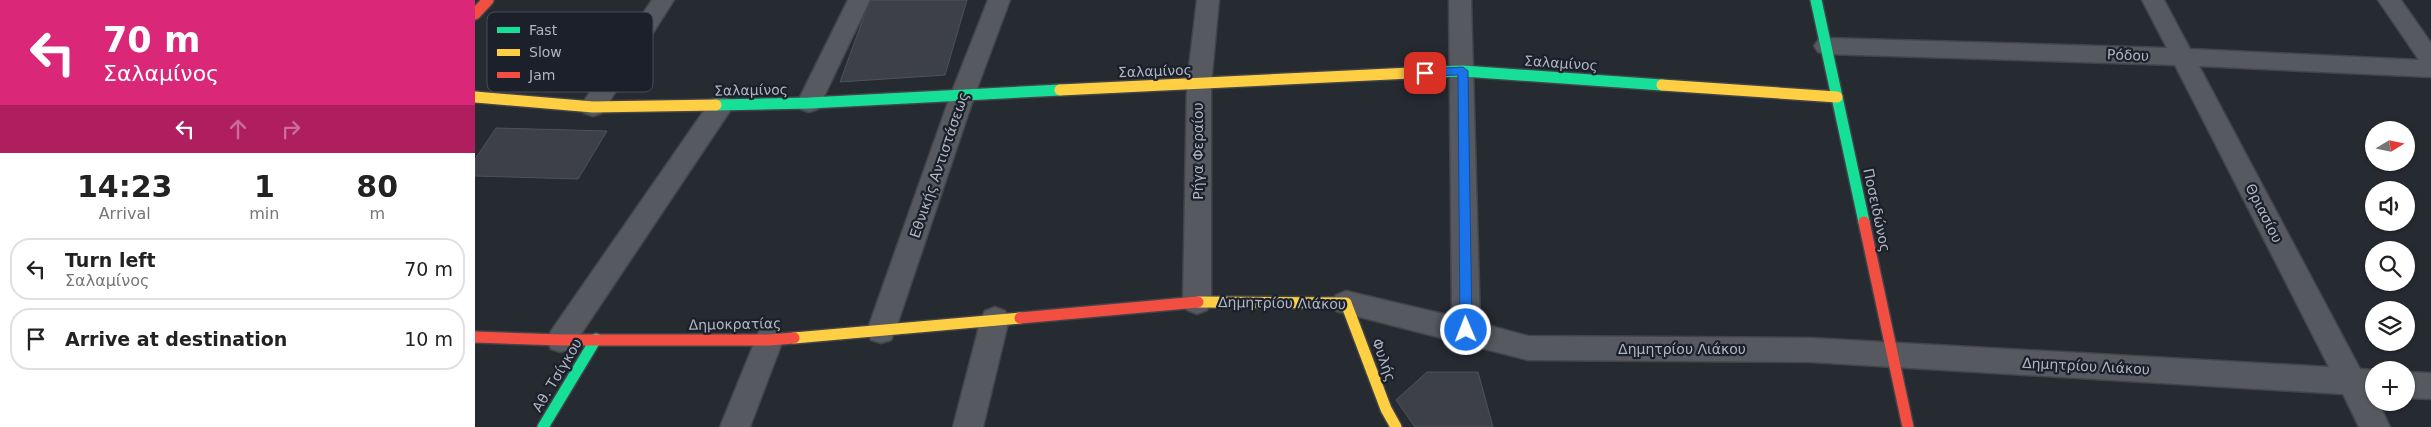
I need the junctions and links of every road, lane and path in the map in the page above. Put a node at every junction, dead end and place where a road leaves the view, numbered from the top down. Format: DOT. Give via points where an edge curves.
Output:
graph roads {
  1 [pos="488,0"];
  2 [pos="663,0"];
  3 [pos="859,0"];
  4 [pos="999,0"];
  5 [pos="1208,0"];
  6 [pos="1460,0"];
  7 [pos="1816,0"];
  8 [pos="2153,0"];
  9 [pos="2389,0"];
  10 [pos="475,14"];
  11 [pos="653,15"];
  12 [pos="1825,46"];
  13 [pos="2183,57"];
  14 [pos="2431,60"];
  15 [pos="2431,69"];
  16 [pos="1463,71"];
  17 [pos="1199,84"];
  18 [pos="603,92"];
  19 [pos="963,94"];
  20 [pos="1837,96"];
  21 [pos="475,97"];
  22 [pos="809,103"];
  23 [pos="721,105"];
  24 [pos="593,107"];
  25 [pos="1197,302"];
  26 [pos="1346,303"];
  27 [pos="995,319"];
  28 [pos="1466,330"];
  29 [pos="881,331"];
  30 [pos="475,337"];
  31 [pos="596,339"];
  32 [pos="561,340"];
  33 [pos="769,340"];
  34 [pos="1893,356"];
  35 [pos="2362,382"];
  36 [pos="2415,385"];
  37 [pos="2431,386"];
  38 [pos="543,427"];
  39 [pos="735,427"];
  40 [pos="968,427"];
  41 [pos="1396,427"];
  42 [pos="1909,427"];
  43 [pos="2375,427"];
  1 -- 10 [label="street"];
  2 -- 11 [label="street"];
  3 -- 22 [label="street"];
  4 -- 19 [label="street, Εθνικής Αντιστάσεως"];
  5 -- 17 [label="street, Ρήγα Φεραίου"];
  6 -- 16 [label="street"];
  7 -- 12 [label="street, Ποσειδώνος"];
  8 -- 13 [label="street, Θριασίου"];
  9 -- 14 [label="street"];
  12 -- 13 [label="street, Ρόδου"];
  12 -- 20 [label="street, Ποσειδώνος"];
  13 -- 15 [label="street, Ρόδου"];
  13 -- 35 [label="street, Θριασίου"];
  16 -- 17 [label="street, Σαλαμίνος"];
  16 -- 20 [label="street, Σαλαμίνος"];
  16 -- 28 [label="street"];
  17 -- 19 [label="street, Σαλαμίνος"];
  17 -- 25 [label="street, Ρήγα Φεραίου"];
  18 -- 24 [label="street"];
  19 -- 22 [label="street, Σαλαμίνος"];
  19 -- 29 [label="street, Εθνικής Αντιστάσεως"];
  20 -- 34 [label="street, Ποσειδώνος"];
  21 -- 24 [label="street, Σαλαμίνος"];
  22 -- 23 [label="street, Σαλαμίνος"];
  23 -- 24 [label="street, Σαλαμίνος"];
  23 -- 32 [label="street"];
  25 -- 26 [label="street, Δημητρίου Λιάκου"];
  25 -- 27 [label="street, Δημητρίου Λιάκου"];
  26 -- 28 [label="street, Δημητρίου Λιάκου"];
  26 -- 41 [label="street, Φυλής" via="1386,409"];
  27 -- 29 [label="street, Δημοκρατίας"];
  27 -- 40 [label="street"];
  28 -- 34 [label="street, Δημητρίου Λιάκου" via="1528,348 1725,348"];
  29 -- 33 [label="street, Δημοκρατίας"];
  30 -- 32 [label="street, Δημοκρατίας"];
  31 -- 32 [label="street, Δημοκρατίας"];
  31 -- 33 [label="street, Δημοκρατίας"];
  31 -- 38 [label="street, Αθ. Τσίγκου"];
  33 -- 39 [label="street"];
  34 -- 35 [label="street, Δημητρίου Λιάκου"];
  34 -- 42 [label="street, Ποσειδώνος"];
  35 -- 43 [label="street, Θριασίου"];
  36 -- 37 [label="street"];
}
